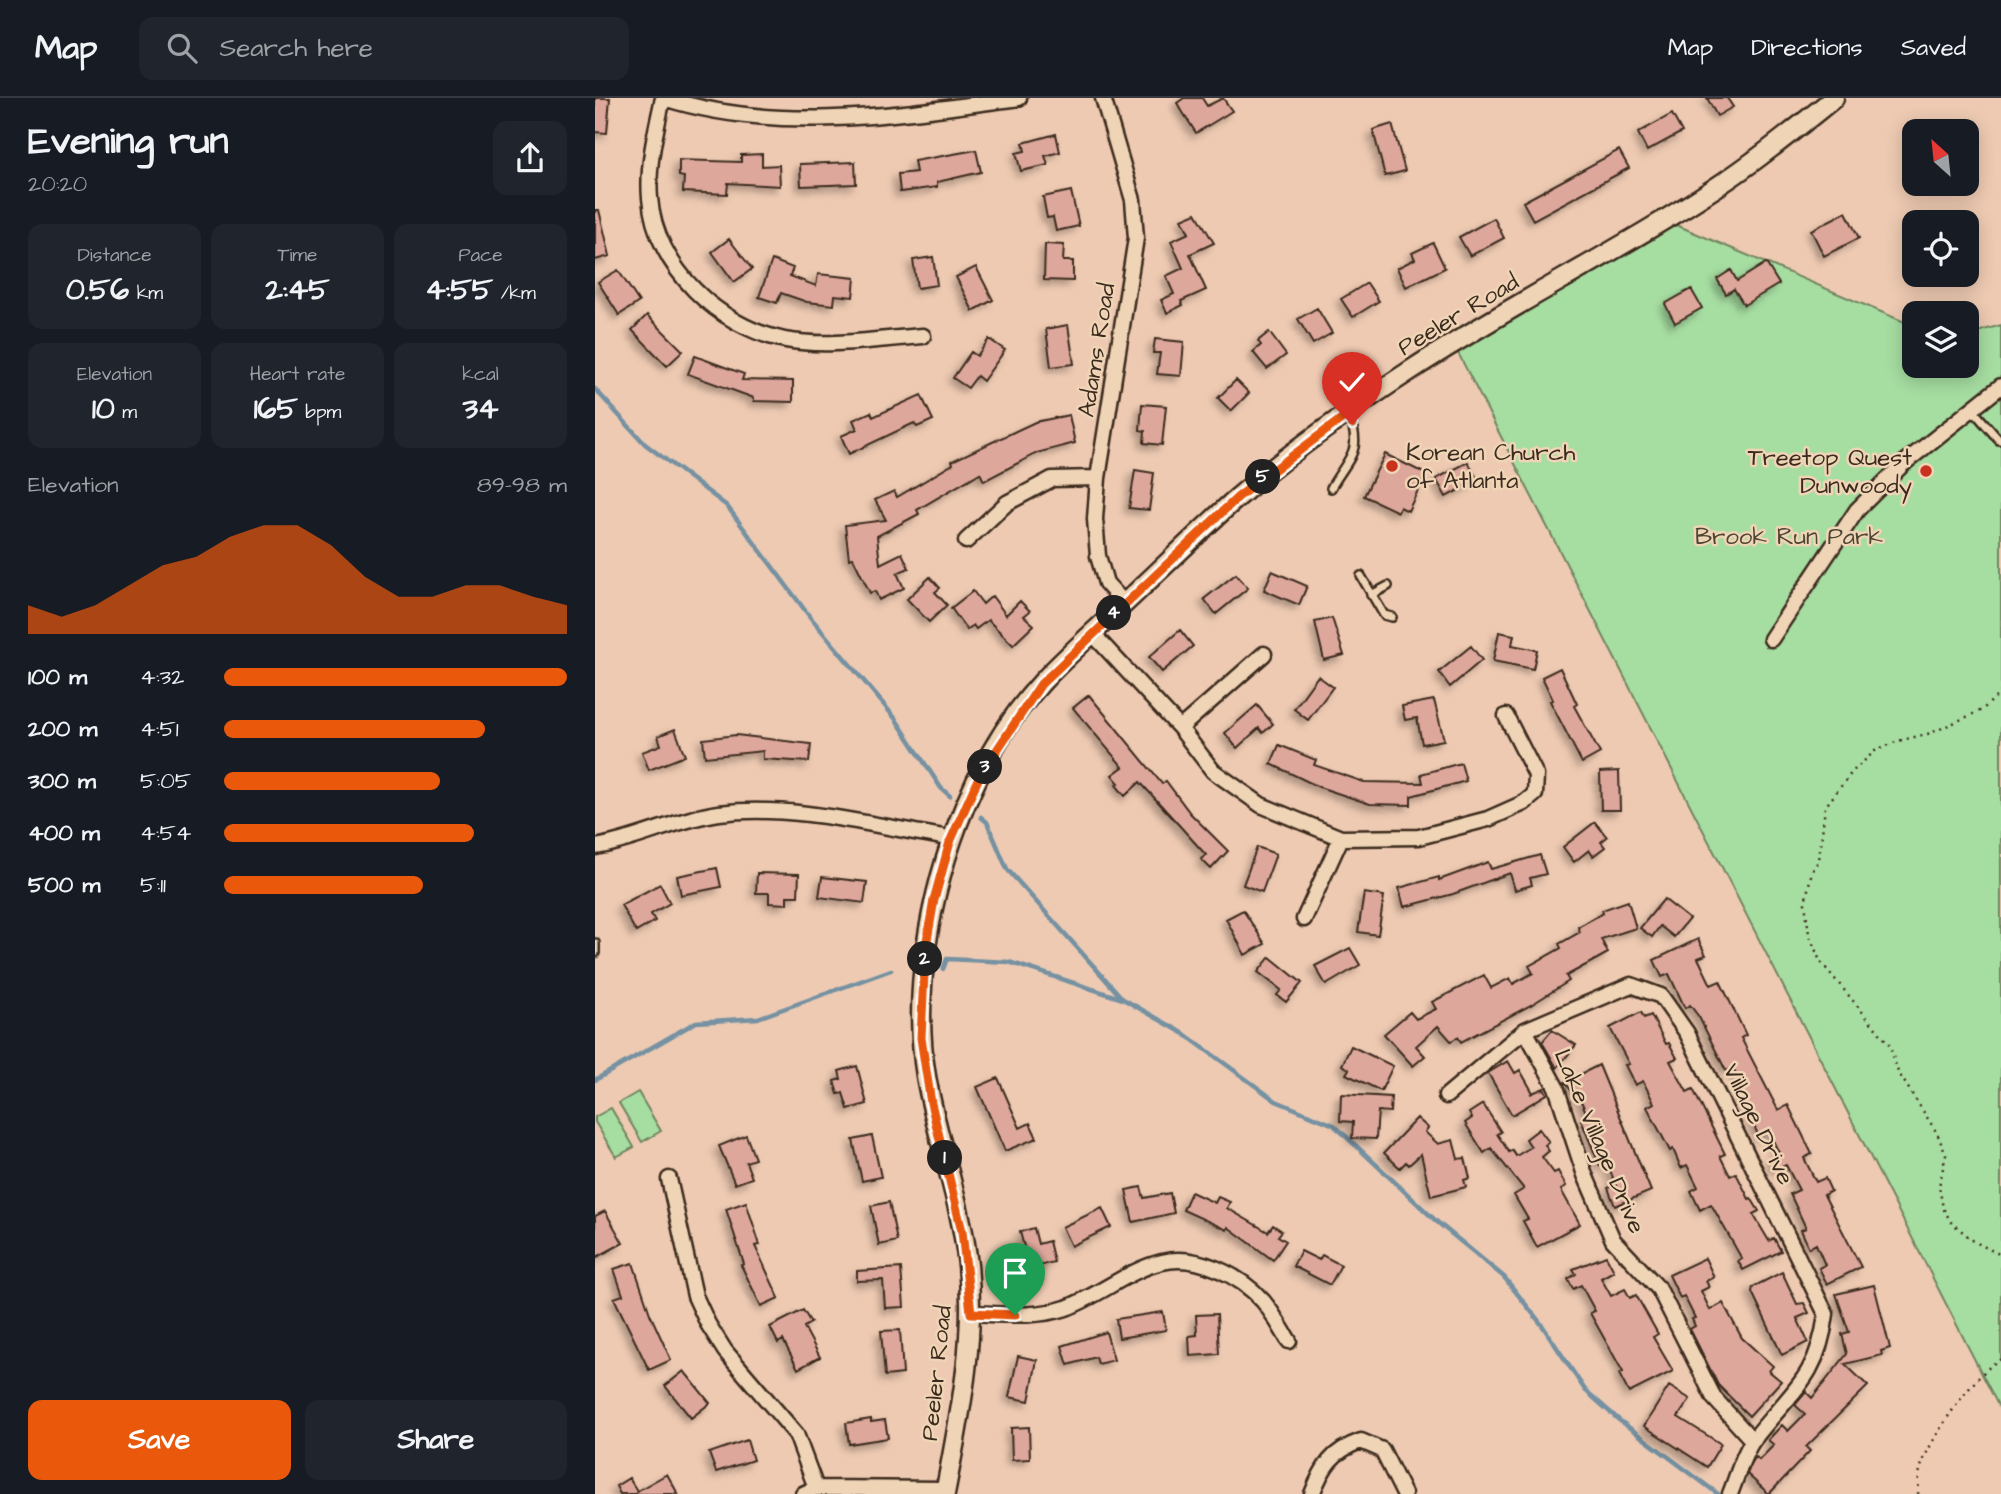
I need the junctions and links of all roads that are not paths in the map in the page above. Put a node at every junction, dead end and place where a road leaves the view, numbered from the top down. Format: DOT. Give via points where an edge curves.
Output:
graph roads {
  1 [pos="663,98"];
  2 [pos="1019,98"];
  3 [pos="1103,98"];
  4 [pos="1834,98"];
  5 [pos="923,336"];
  6 [pos="2001,386"];
  7 [pos="1972,409"];
  8 [pos="1348,414"];
  9 [pos="1999,440"];
  10 [pos="1098,478"];
  11 [pos="1331,488"];
  12 [pos="967,541"];
  13 [pos="1361,576"];
  14 [pos="1388,586"];
  15 [pos="1371,595"];
  16 [pos="1125,604"];
  17 [pos="1392,617"];
  18 [pos="1092,634"];
  19 [pos="1772,639"];
  20 [pos="1263,654"];
  21 [pos="1506,716"];
  22 [pos="1180,728"];
  23 [pos="1342,838"];
  24 [pos="950,842"];
  25 [pos="595,846"];
  26 [pos="1304,919"];
  27 [pos="595,943"];
  28 [pos="595,953"];
  29 [pos="1525,1030"];
  30 [pos="1446,1096"];
  31 [pos="669,1179"];
  32 [pos="971,1313"];
  33 [pos="1289,1341"];
  34 [pos="1752,1440"];
  35 [pos="809,1491"];
  36 [pos="946,1491"];
  37 [pos="1312,1494"];
  38 [pos="1403,1494"];
  39 [pos="1730,1494"];
  1 -- 2 [label="street" via="702,110 747,116 870,118"];
  1 -- 5 [label="street" via="653,141 649,197 653,222 664,248 712,307 746,329 785,340 824,344"];
  3 -- 10 [label="street, Adams Road" via="1133,200 1136,238"];
  4 -- 8 [label="street, Peeler Road" via="1724,182 1451,345"];
  6 -- 7 [label="street"];
  7 -- 9 [label="lane"];
  7 -- 19 [label="street" via="1903,464 1857,510"];
  8 -- 11 [label="lane" via="1357,435 1356,451"];
  8 -- 16 [label="street, Peeler Road" via="1238,497"];
  10 -- 12 [label="street" via="1052,479 1007,503"];
  10 -- 16 [label="street, Adams Road" via="1098,556 1106,583"];
  13 -- 15 [label="lane"];
  14 -- 15 [label="lane"];
  15 -- 17 [label="lane" via="1384,615"];
  16 -- 18 [label="street, Peeler Road"];
  18 -- 22 [label="street"];
  18 -- 24 [label="street, Peeler Road" via="1016,716 979,777"];
  20 -- 22 [label="street"];
  21 -- 23 [label="street" via="1536,775 1535,794 1524,803 1487,819 1419,837"];
  22 -- 23 [label="street" via="1213,771 1236,790"];
  23 -- 26 [label="street"];
  24 -- 25 [label="street" via="943,836 836,817 767,812 721,813"];
  24 -- 32 [label="street, Peeler Road" via="925,952 921,1038 931,1103 962,1231"];
  27 -- 28 [label="lane"];
  29 -- 30 [label="street, Village Drive"];
  29 -- 34 [label="street, Lake Village Drive" via="1556,1087 1585,1175 1613,1240 1659,1289 1714,1398"];
  29 -- 34 [label="street, Village Drive" via="1631,985 1661,996 1693,1043 1826,1314 1823,1343 1812,1367 1783,1408"];
  31 -- 35 [label="street" via="695,1296 725,1350 796,1434"];
  32 -- 33 [label="street" via="1015,1315 1066,1308 1163,1261 1190,1261 1221,1271 1249,1288 1264,1302"];
  32 -- 36 [label="street, Peeler Road"];
  34 -- 39 [label="street, Village Drive"];
  35 -- 36 [label="street"];
  37 -- 38 [label="street" via="1323,1464 1342,1447 1361,1441 1382,1450"];
}
